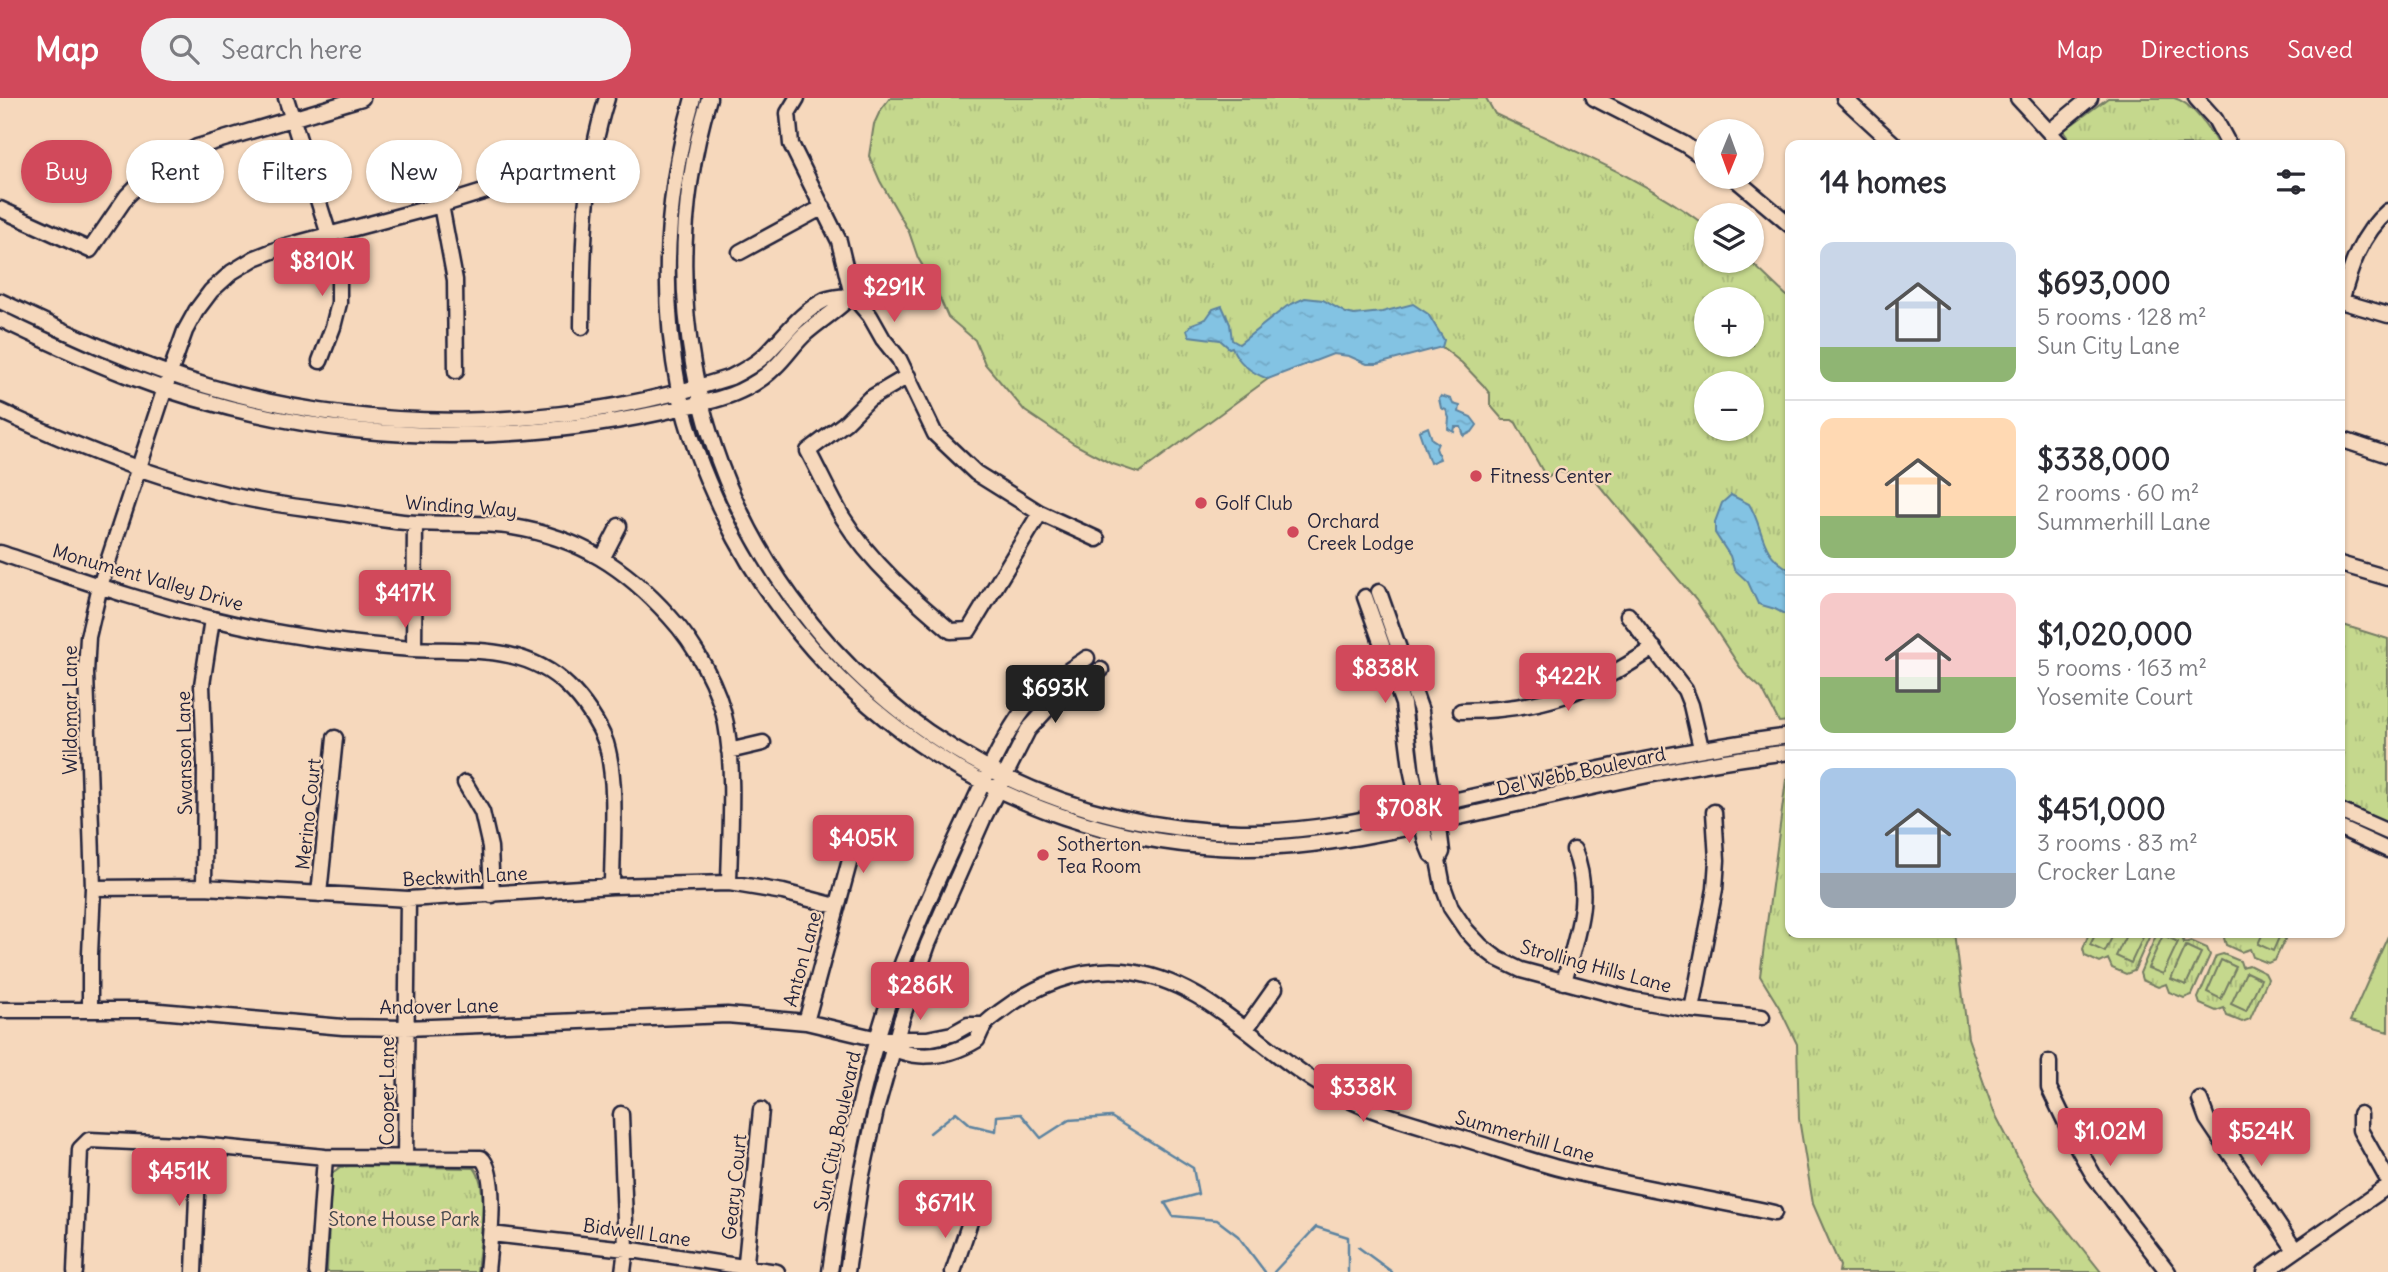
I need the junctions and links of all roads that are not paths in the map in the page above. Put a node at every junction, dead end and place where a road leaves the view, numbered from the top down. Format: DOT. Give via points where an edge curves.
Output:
graph roads {
  1 [pos="286,98"];
  2 [pos="362,98"];
  3 [pos="607,98"];
  4 [pos="693,98"];
  5 [pos="709,98"];
  6 [pos="797,98"];
  7 [pos="1594,98"];
  8 [pos="1844,98"];
  9 [pos="2018,98"];
  10 [pos="2090,98"];
  11 [pos="2196,98"];
  12 [pos="292,118"];
  13 [pos="2049,132"];
  14 [pos="596,140"];
  15 [pos="1890,140"];
  16 [pos="2057,140"];
  17 [pos="2226,140"];
  18 [pos="1694,151"];
  19 [pos="1747,189"];
  20 [pos="476,194"];
  21 [pos="587,203"];
  22 [pos="441,205"];
  23 [pos="823,207"];
  24 [pos="0,209"];
  25 [pos="2388,211"];
  26 [pos="1785,221"];
  27 [pos="330,235"];
  28 [pos="740,252"];
  29 [pos="2345,285"];
  30 [pos="852,295"];
  31 [pos="0,301"];
  32 [pos="2345,302"];
  33 [pos="2388,315"];
  34 [pos="0,319"];
  35 [pos="582,327"];
  36 [pos="320,361"];
  37 [pos="456,371"];
  38 [pos="908,376"];
  39 [pos="167,381"];
  40 [pos="697,387"];
  41 [pos="680,391"];
  42 [pos="701,404"];
  43 [pos="683,407"];
  44 [pos="0,411"];
  45 [pos="2345,441"];
  46 [pos="2388,455"];
  47 [pos="139,468"];
  48 [pos="1040,513"];
  49 [pos="415,523"];
  50 [pos="618,526"];
  51 [pos="1097,539"];
  52 [pos="0,553"];
  53 [pos="603,557"];
  54 [pos="2345,565"];
  55 [pos="2388,578"];
  56 [pos="100,586"];
  57 [pos="1628,615"];
  58 [pos="212,619"];
  59 [pos="414,649"];
  60 [pos="1654,649"];
  61 [pos="1087,658"];
  62 [pos="1101,670"];
  63 [pos="1461,711"];
  64 [pos="1785,737"];
  65 [pos="335,738"];
  66 [pos="763,743"];
  67 [pos="1701,748"];
  68 [pos="729,751"];
  69 [pos="1785,753"];
  70 [pos="991,769"];
  71 [pos="1004,776"];
  72 [pos="465,783"];
  73 [pos="990,787"];
  74 [pos="1434,805"];
  75 [pos="1419,808"];
  76 [pos="1714,812"];
  77 [pos="2345,813"];
  78 [pos="1437,821"];
  79 [pos="1422,824"];
  80 [pos="2345,830"];
  81 [pos="2388,832"];
  82 [pos="858,834"];
  83 [pos="1574,850"];
  84 [pos="2388,850"];
  85 [pos="1438,860"];
  86 [pos="729,883"];
  87 [pos="612,886"];
  88 [pos="204,887"];
  89 [pos="93,888"];
  90 [pos="319,894"];
  91 [pos="492,895"];
  92 [pos="408,900"];
  93 [pos="836,906"];
  94 [pos="1564,982"];
  95 [pos="1275,988"];
  96 [pos="90,1008"];
  97 [pos="0,1010"];
  98 [pos="1692,1010"];
  99 [pos="1762,1017"];
  100 [pos="806,1022"];
  101 [pos="406,1028"];
  102 [pos="1245,1029"];
  103 [pos="878,1039"];
  104 [pos="894,1044"];
  105 [pos="2049,1062"];
  106 [pos="2200,1100"];
  107 [pos="761,1111"];
  108 [pos="621,1114"];
  109 [pos="2360,1114"];
  110 [pos="199,1145"];
  111 [pos="325,1157"];
  112 [pos="405,1157"];
  113 [pos="2388,1180"];
  114 [pos="2388,1186"];
  115 [pos="1774,1213"];
  116 [pos="971,1219"];
  117 [pos="491,1234"];
  118 [pos="626,1249"];
  119 [pos="2295,1250"];
  120 [pos="746,1270"];
  121 [pos="75,1272"];
  122 [pos="194,1272"];
  123 [pos="317,1272"];
  124 [pos="487,1272"];
  125 [pos="623,1272"];
  126 [pos="777,1272"];
  127 [pos="830,1272"];
  128 [pos="847,1272"];
  129 [pos="953,1272"];
  130 [pos="2168,1272"];
  131 [pos="2265,1272"];
  1 -- 12 [label="street"];
  2 -- 12 [label="street"];
  3 -- 14 [label="street"];
  4 -- 41 [label="street, Del Webb Boulevard" via="674,181 668,235 669,316"];
  5 -- 40 [label="street, Del Webb Boulevard" via="690,182 685,236 688,341"];
  6 -- 23 [label="street" via="788,113 791,144"];
  7 -- 18 [label="street"];
  8 -- 15 [label="street"];
  9 -- 13 [label="street"];
  10 -- 13 [label="street"];
  11 -- 17 [label="street"];
  12 -- 24 [label="street" via="171,160 127,196 90,250"];
  12 -- 27 [label="street"];
  13 -- 16 [label="street"];
  19 -- 26 [label="street"];
  20 -- 22 [label="street, Wildomar Lane"];
  21 -- 35 [label="street"];
  22 -- 27 [label="street, Wildomar Lane"];
  22 -- 37 [label="street" via="455,280"];
  23 -- 28 [label="street"];
  23 -- 30 [label="street" via="839,241"];
  25 -- 29 [label="street" via="2362,242"];
  27 -- 36 [label="street" via="339,303"];
  27 -- 39 [label="street, Wildomar Lane" via="283,247 232,272 195,311"];
  30 -- 38 [label="street"];
  30 -- 40 [label="street" via="813,307 749,368"];
  30 -- 42 [label="street" via="758,381"];
  31 -- 39 [label="street"];
  32 -- 33 [label="street"];
  34 -- 39 [label="street" via="76,355"];
  38 -- 48 [label="street" via="935,434 976,473"];
  38 -- 48 [label="street" via="869,399 808,451 844,519 901,589 951,631 968,630"];
  39 -- 41 [label="street" via="294,406 425,420 558,414"];
  39 -- 43 [label="street" via="247,413 381,433 471,435 561,429"];
  39 -- 47 [label="street, Wildomar Lane"];
  40 -- 41 [label="street"];
  40 -- 42 [label="street, Del Webb Boulevard"];
  41 -- 43 [label="street, Del Webb Boulevard"];
  42 -- 43 [label="street"];
  42 -- 70 [label="street, Del Webb Boulevard" via="738,509 772,570 809,621 890,703 923,729"];
  43 -- 73 [label="street, Del Webb Boulevard" via="729,526 760,581 798,633 880,716"];
  44 -- 47 [label="street, Winding Way"];
  45 -- 46 [label="street"];
  47 -- 49 [label="street, Winding Way" via="264,502"];
  47 -- 56 [label="street, Wildomar Lane"];
  48 -- 51 [label="street"];
  49 -- 53 [label="street, Winding Way" via="511,526 558,538"];
  49 -- 59 [label="street"];
  50 -- 53 [label="street"];
  52 -- 56 [label="street, Monument Valley Drive"];
  53 -- 68 [label="street, Winding Way" via="654,599 697,652 717,696"];
  54 -- 55 [label="street"];
  56 -- 58 [label="street, Monument Valley Drive"];
  56 -- 89 [label="street, Wildomar Lane" via="88,637 86,673"];
  57 -- 60 [label="street"];
  58 -- 59 [label="street, Monument Valley Drive" via="321,640"];
  58 -- 88 [label="street, Swanson Lane" via="202,685"];
  59 -- 87 [label="street, Monument Valley Drive" via="483,649 515,656 568,685 605,743 612,775"];
  60 -- 63 [label="street" via="1583,690 1519,708"];
  60 -- 67 [label="street" via="1685,690"];
  61 -- 70 [label="street, Sun City Boulevard" via="1050,683 1025,708"];
  62 -- 71 [label="street, Sun City Boulevard" via="1060,695 1038,718"];
  64 -- 67 [label="street, Del Webb Boulevard"];
  65 -- 90 [label="street, Merino Court"];
  66 -- 68 [label="street"];
  67 -- 74 [label="street, Del Webb Boulevard"];
  68 -- 86 [label="street, Winding Way"];
  69 -- 78 [label="street, Del Webb Boulevard" via="1705,764"];
  70 -- 71 [label="street, Del Webb Boulevard"];
  70 -- 73 [label="street, Sun City Boulevard"];
  71 -- 73 [label="street, Sun City Boulevard"];
  71 -- 75 [label="street, Del Webb Boulevard" via="1089,809 1188,829 1301,829"];
  72 -- 91 [label="street" via="482,812 488,835"];
  73 -- 79 [label="street, Del Webb Boulevard" via="1085,825 1215,847 1302,846"];
  73 -- 103 [label="street, Sun City Boulevard" via="912,938"];
  73 -- 104 [label="street, Sun City Boulevard"];
  74 -- 75 [label="street, Del Webb Boulevard"];
  74 -- 75 [label="street, Strolling Hills Lane" via="1421,711 1372,594 1403,704"];
  74 -- 78 [label="street, Strolling Hills Lane"];
  75 -- 79 [label="street, Strolling Hills Lane"];
  76 -- 98 [label="street" via="1715,889"];
  77 -- 81 [label="street"];
  78 -- 79 [label="street, Del Webb Boulevard"];
  78 -- 85 [label="street, Strolling Hills Lane" via="1442,852"];
  79 -- 85 [label="street, Strolling Hills Lane" via="1431,854"];
  80 -- 84 [label="street"];
  82 -- 93 [label="street, Anton Lane"];
  83 -- 94 [label="street" via="1584,893"];
  85 -- 94 [label="street, Strolling Hills Lane" via="1451,908 1481,946 1521,970"];
  86 -- 87 [label="street, Beckwith Lane"];
  86 -- 93 [label="street, Beckwith Lane"];
  87 -- 91 [label="street, Beckwith Lane"];
  88 -- 89 [label="street, Beckwith Lane"];
  88 -- 90 [label="street, Beckwith Lane"];
  89 -- 96 [label="street, Wildomar Lane"];
  90 -- 92 [label="street, Beckwith Lane"];
  91 -- 92 [label="street, Beckwith Lane"];
  92 -- 101 [label="street, Cooper Lane"];
  93 -- 100 [label="street, Anton Lane"];
  94 -- 98 [label="street, Strolling Hills Lane"];
  95 -- 102 [label="street"];
  96 -- 97 [label="street, Andover Lane"];
  96 -- 101 [label="street, Andover Lane"];
  98 -- 99 [label="street, Strolling Hills Lane"];
  100 -- 101 [label="street, Andover Lane" via="727,1015"];
  100 -- 103 [label="street, Andover Lane"];
  101 -- 112 [label="street, Cooper Lane"];
  102 -- 104 [label="street, Summerhill Lane" via="1185,988 1157,976 1091,972 1034,991 984,1025"];
  102 -- 115 [label="street, Summerhill Lane" via="1311,1080 1386,1114 1566,1170"];
  103 -- 104 [label="street, Summerhill Lane"];
  103 -- 127 [label="street, Sun City Boulevard" via="851,1142"];
  104 -- 128 [label="street, Sun City Boulevard" via="868,1145"];
  105 -- 130 [label="street" via="2049,1088 2078,1148"];
  106 -- 119 [label="street" via="2207,1119"];
  107 -- 120 [label="street, Geary Court"];
  108 -- 118 [label="street"];
  109 -- 113 [label="street" via="2360,1130"];
  110 -- 111 [label="street"];
  110 -- 121 [label="street" via="83,1143"];
  110 -- 122 [label="street"];
  111 -- 112 [label="street"];
  111 -- 123 [label="street"];
  112 -- 117 [label="street" via="481,1158 490,1175"];
  114 -- 119 [label="street"];
  116 -- 129 [label="street"];
  117 -- 118 [label="street, Bidwell Lane"];
  117 -- 124 [label="street"];
  118 -- 120 [label="street, Bidwell Lane"];
  118 -- 125 [label="street"];
  119 -- 131 [label="street"];
  120 -- 126 [label="street, Bidwell Lane"];
}
